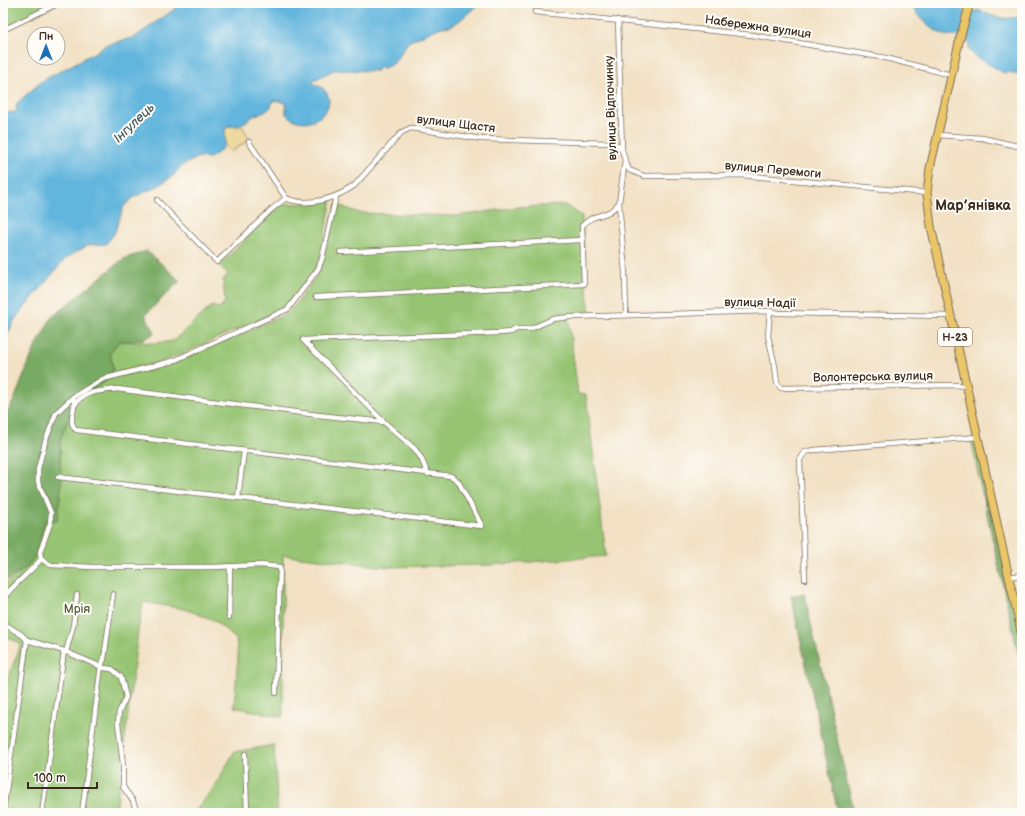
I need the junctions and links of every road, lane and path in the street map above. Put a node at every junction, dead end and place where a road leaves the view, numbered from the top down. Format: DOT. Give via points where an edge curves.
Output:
graph roads {
  1 [pos="59,3"];
  2 [pos="970,3"];
  3 [pos="535,12"];
  4 [pos="618,20"];
  5 [pos="3,30"];
  6 [pos="951,75"];
  7 [pos="938,135"];
  8 [pos="249,142"];
  9 [pos="1022,147"];
  10 [pos="622,150"];
  11 [pos="624,160"];
  12 [pos="927,193"];
  13 [pos="336,196"];
  14 [pos="286,198"];
  15 [pos="157,200"];
  16 [pos="619,203"];
  17 [pos="581,240"];
  18 [pos="340,252"];
  19 [pos="316,297"];
  20 [pos="770,311"];
  21 [pos="626,315"];
  22 [pos="950,316"];
  23 [pos="966,386"];
  24 [pos="73,397"];
  25 [pos="74,406"];
  26 [pos="384,422"];
  27 [pos="978,437"];
  28 [pos="244,451"];
  29 [pos="428,474"];
  30 [pos="58,477"];
  31 [pos="238,497"];
  32 [pos="41,559"];
  33 [pos="230,566"];
  34 [pos="1022,575"];
  35 [pos="1009,577"];
  36 [pos="805,579"];
  37 [pos="113,594"];
  38 [pos="77,595"];
  39 [pos="3,599"];
  40 [pos="229,617"];
  41 [pos="3,623"];
  42 [pos="1022,636"];
  43 [pos="27,640"];
  44 [pos="65,651"];
  45 [pos="101,666"];
  46 [pos="276,693"];
  47 [pos="245,754"];
  48 [pos="3,812"];
  49 [pos="42,813"];
  50 [pos="82,813"];
  51 [pos="137,813"];
  52 [pos="247,813"];
  1 -- 5 [label="street"];
  2 -- 6 [label="main road, Н-23"];
  3 -- 4 [label="street, Набережна вулиця"];
  4 -- 6 [label="street, Набережна вулиця" via="768,37 886,58"];
  4 -- 10 [label="street, вулиця Відпочинку"];
  6 -- 7 [label="main road, Н-23"];
  7 -- 9 [label="street" via="982,138"];
  7 -- 12 [label="main road, Н-23" via="928,174"];
  8 -- 14 [label="street"];
  10 -- 11 [label="street, вулиця Відпочинку"];
  10 -- 13 [label="street, вулиця Щастя" via="618,145 609,143 481,139 410,128 402,132 354,186"];
  11 -- 12 [label="street, вулиця Перемоги" via="629,170 644,176 742,175"];
  11 -- 16 [label="street, вулиця Відпочинку"];
  12 -- 22 [label="main road, Н-23" via="931,226"];
  13 -- 14 [label="street, вулиця Щастя" via="304,202 294,202"];
  13 -- 24 [label="street" via="320,264 288,309 173,361 103,379"];
  14 -- 15 [label="street" via="217,262"];
  16 -- 17 [label="street" via="612,212 588,219 582,226"];
  16 -- 21 [label="street, вулиця Відпочинку"];
  17 -- 18 [label="street"];
  17 -- 19 [label="street" via="584,284"];
  20 -- 21 [label="street, вулиця Надії"];
  20 -- 22 [label="street, вулиця Надії"];
  20 -- 23 [label="street, Волонтерська вулиця" via="768,336 777,386 781,388"];
  21 -- 26 [label="street, вулиця Надії" via="554,319 530,329 500,333 303,340"];
  22 -- 23 [label="main road, Н-23"];
  23 -- 27 [label="main road, Н-23"];
  24 -- 25 [label="street"];
  24 -- 32 [label="street" via="56,413 38,469 38,482 51,513 50,524 40,552"];
  25 -- 26 [label="street" via="77,401 92,392 117,389"];
  25 -- 28 [label="street" via="71,422 76,430"];
  26 -- 29 [label="street" via="414,449"];
  27 -- 35 [label="main road, Н-23"];
  27 -- 36 [label="street" via="805,452 800,460"];
  28 -- 29 [label="street"];
  28 -- 31 [label="street"];
  29 -- 31 [label="street" via="451,476 458,481 482,526"];
  30 -- 31 [label="street"];
  32 -- 33 [label="street" via="51,564 92,567"];
  32 -- 39 [label="street" via="13,585"];
  33 -- 40 [label="street"];
  33 -- 46 [label="street" via="280,567"];
  34 -- 35 [label="street"];
  35 -- 42 [label="main road, Н-23"];
  37 -- 45 [label="street"];
  38 -- 44 [label="street" via="73,626"];
  41 -- 43 [label="street"];
  43 -- 44 [label="street"];
  43 -- 48 [label="street"];
  44 -- 45 [label="street"];
  44 -- 49 [label="street"];
  45 -- 50 [label="street"];
  45 -- 51 [label="street" via="115,670 125,688 126,697 119,712 118,722 123,787 133,801"];
  47 -- 52 [label="street"];
}
